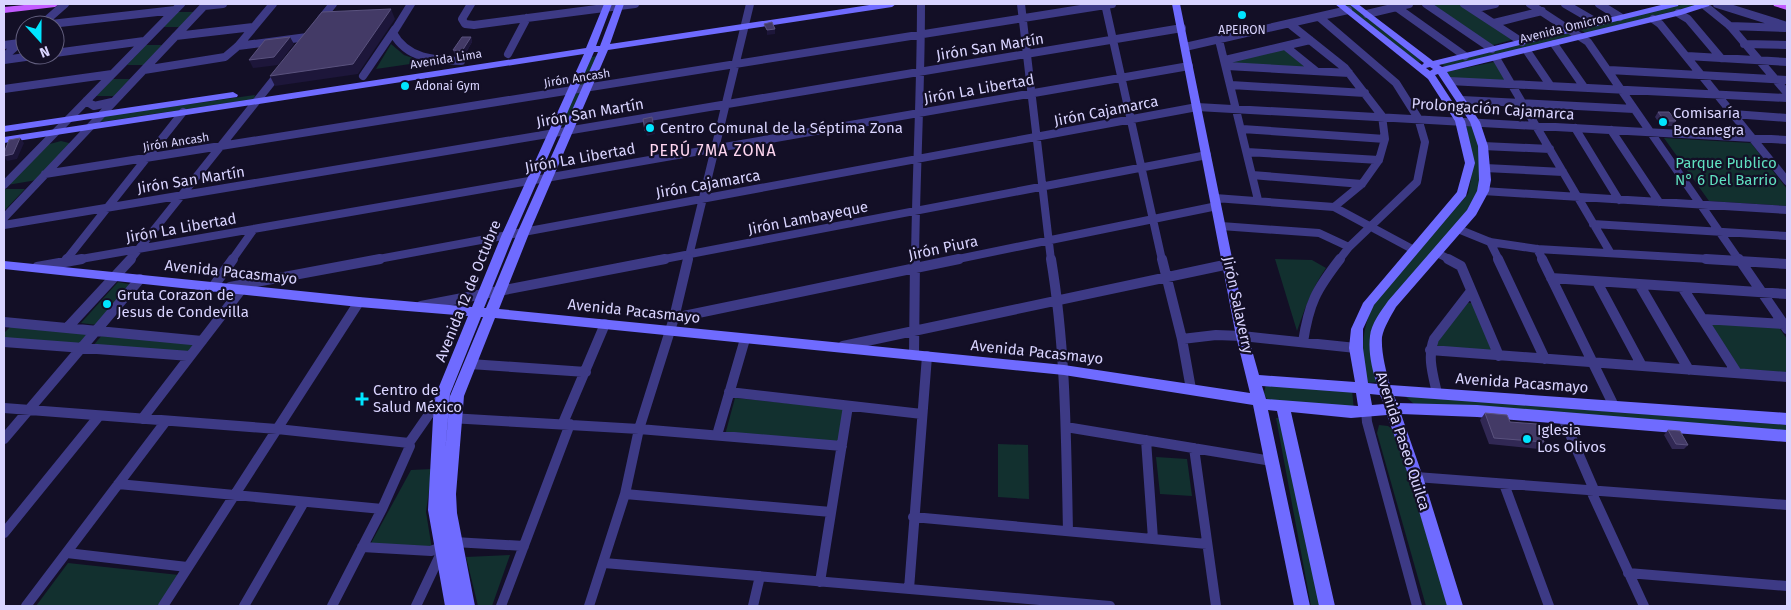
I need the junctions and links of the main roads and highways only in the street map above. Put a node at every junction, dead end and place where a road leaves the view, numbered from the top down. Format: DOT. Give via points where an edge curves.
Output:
graph roads {
  1 [pos="55,4"];
  2 [pos="849,4"];
  3 [pos="892,4"];
  4 [pos="1176,4"];
  5 [pos="1705,4"];
  6 [pos="1777,4"];
  7 [pos="613,5"];
  8 [pos="1347,6"];
  9 [pos="1787,7"];
  10 [pos="1676,8"];
  11 [pos="4,10"];
  12 [pos="745,23"];
  13 [pos="599,45"];
  14 [pos="1525,47"];
  15 [pos="1494,54"];
  16 [pos="1427,68"];
  17 [pos="1441,71"];
  18 [pos="363,76"];
  19 [pos="356,86"];
  20 [pos="4,129"];
  21 [pos="4,140"];
  22 [pos="4,265"];
  23 [pos="476,312"];
  24 [pos="491,313"];
  25 [pos="1254,380"];
  26 [pos="1362,387"];
  27 [pos="1384,389"];
  28 [pos="1259,402"];
  29 [pos="1283,408"];
  30 [pos="1391,408"];
  31 [pos="1366,410"];
  32 [pos="1787,419"];
  33 [pos="1786,438"];
  34 [pos="453,606"];
  35 [pos="468,606"];
  36 [pos="1302,606"];
  37 [pos="1326,606"];
  38 [pos="1455,606"];
  1 -- 11 [label="main road"];
  2 -- 12 [label="main road, Avenida Lima"];
  3 -- 12 [label="main road, Avenida Lima"];
  4 -- 25 [label="main road, Jirón Salaverry" via="1242,336"];
  5 -- 10 [label="main road, Avenida Omicron"];
  6 -- 9 [label="main road"];
  7 -- 13 [label="main road, Avenida 12 de Octubre"];
  8 -- 16 [label="main road, Avenida Paseo Quilca"];
  8 -- 16 [label="main road, Avenida Paseo Quilca" via="1367,14"];
  10 -- 14 [label="main road, Avenida Omicron" via="1596,22"];
  10 -- 14 [label="main road, Avenida Omicron" via="1653,20 1554,44"];
  12 -- 13 [label="main road, Avenida Lima"];
  13 -- 18 [label="main road, Avenida Lima" via="508,54"];
  13 -- 19 [label="main road, Avenida Lima"];
  13 -- 23 [label="main road, Avenida 12 de Octubre" via="572,90"];
  13 -- 24 [label="main road, Avenida 12 de Octubre" via="587,88"];
  14 -- 15 [label="main road, Avenida Omicron"];
  15 -- 16 [label="main road, Avenida Omicron" via="1465,56"];
  15 -- 17 [label="main road, Avenida Omicron"];
  16 -- 17 [label="main road, Avenida Paseo Quilca"];
  16 -- 26 [label="main road, Avenida Paseo Quilca" via="1460,121 1470,163 1462,193 1369,303 1357,330 1356,348"];
  17 -- 27 [label="main road, Avenida Paseo Quilca" via="1475,122 1483,146 1483,191 1472,212 1392,304 1383,319 1376,336"];
  18 -- 19 [label="main road"];
  18 -- 20 [label="main road, Avenida Lima"];
  19 -- 21 [label="main road, Avenida Lima"];
  22 -- 23 [label="main road, Avenida Pacasmayo"];
  23 -- 24 [label="main road, Avenida Pacasmayo"];
  23 -- 34 [label="main road, Avenida 12 de Octubre" via="444,394 440,418 435,510"];
  24 -- 28 [label="main road, Avenida Pacasmayo" via="1064,370"];
  24 -- 35 [label="main road, Avenida 12 de Octubre" via="457,396 454,418 450,512"];
  25 -- 26 [label="main road, Avenida Pacasmayo"];
  25 -- 28 [label="main road, Jirón Salaverry"];
  26 -- 27 [label="main road, Avenida Pacasmayo"];
  26 -- 31 [label="main road, Avenida Paseo Quilca"];
  27 -- 30 [label="main road, Avenida Paseo Quilca"];
  27 -- 32 [label="main road, Avenida Pacasmayo"];
  28 -- 29 [label="main road, Avenida Pacasmayo"];
  28 -- 36 [label="main road, Jirón Salaverry"];
  29 -- 31 [label="main road, Avenida Pacasmayo"];
  29 -- 37 [label="main road"];
  30 -- 31 [label="main road, Avenida Pacasmayo"];
  30 -- 33 [label="main road, Avenida Pacasmayo" via="1477,411"];
  30 -- 38 [label="main road, Avenida Paseo Quilca" via="1416,477"];
}
